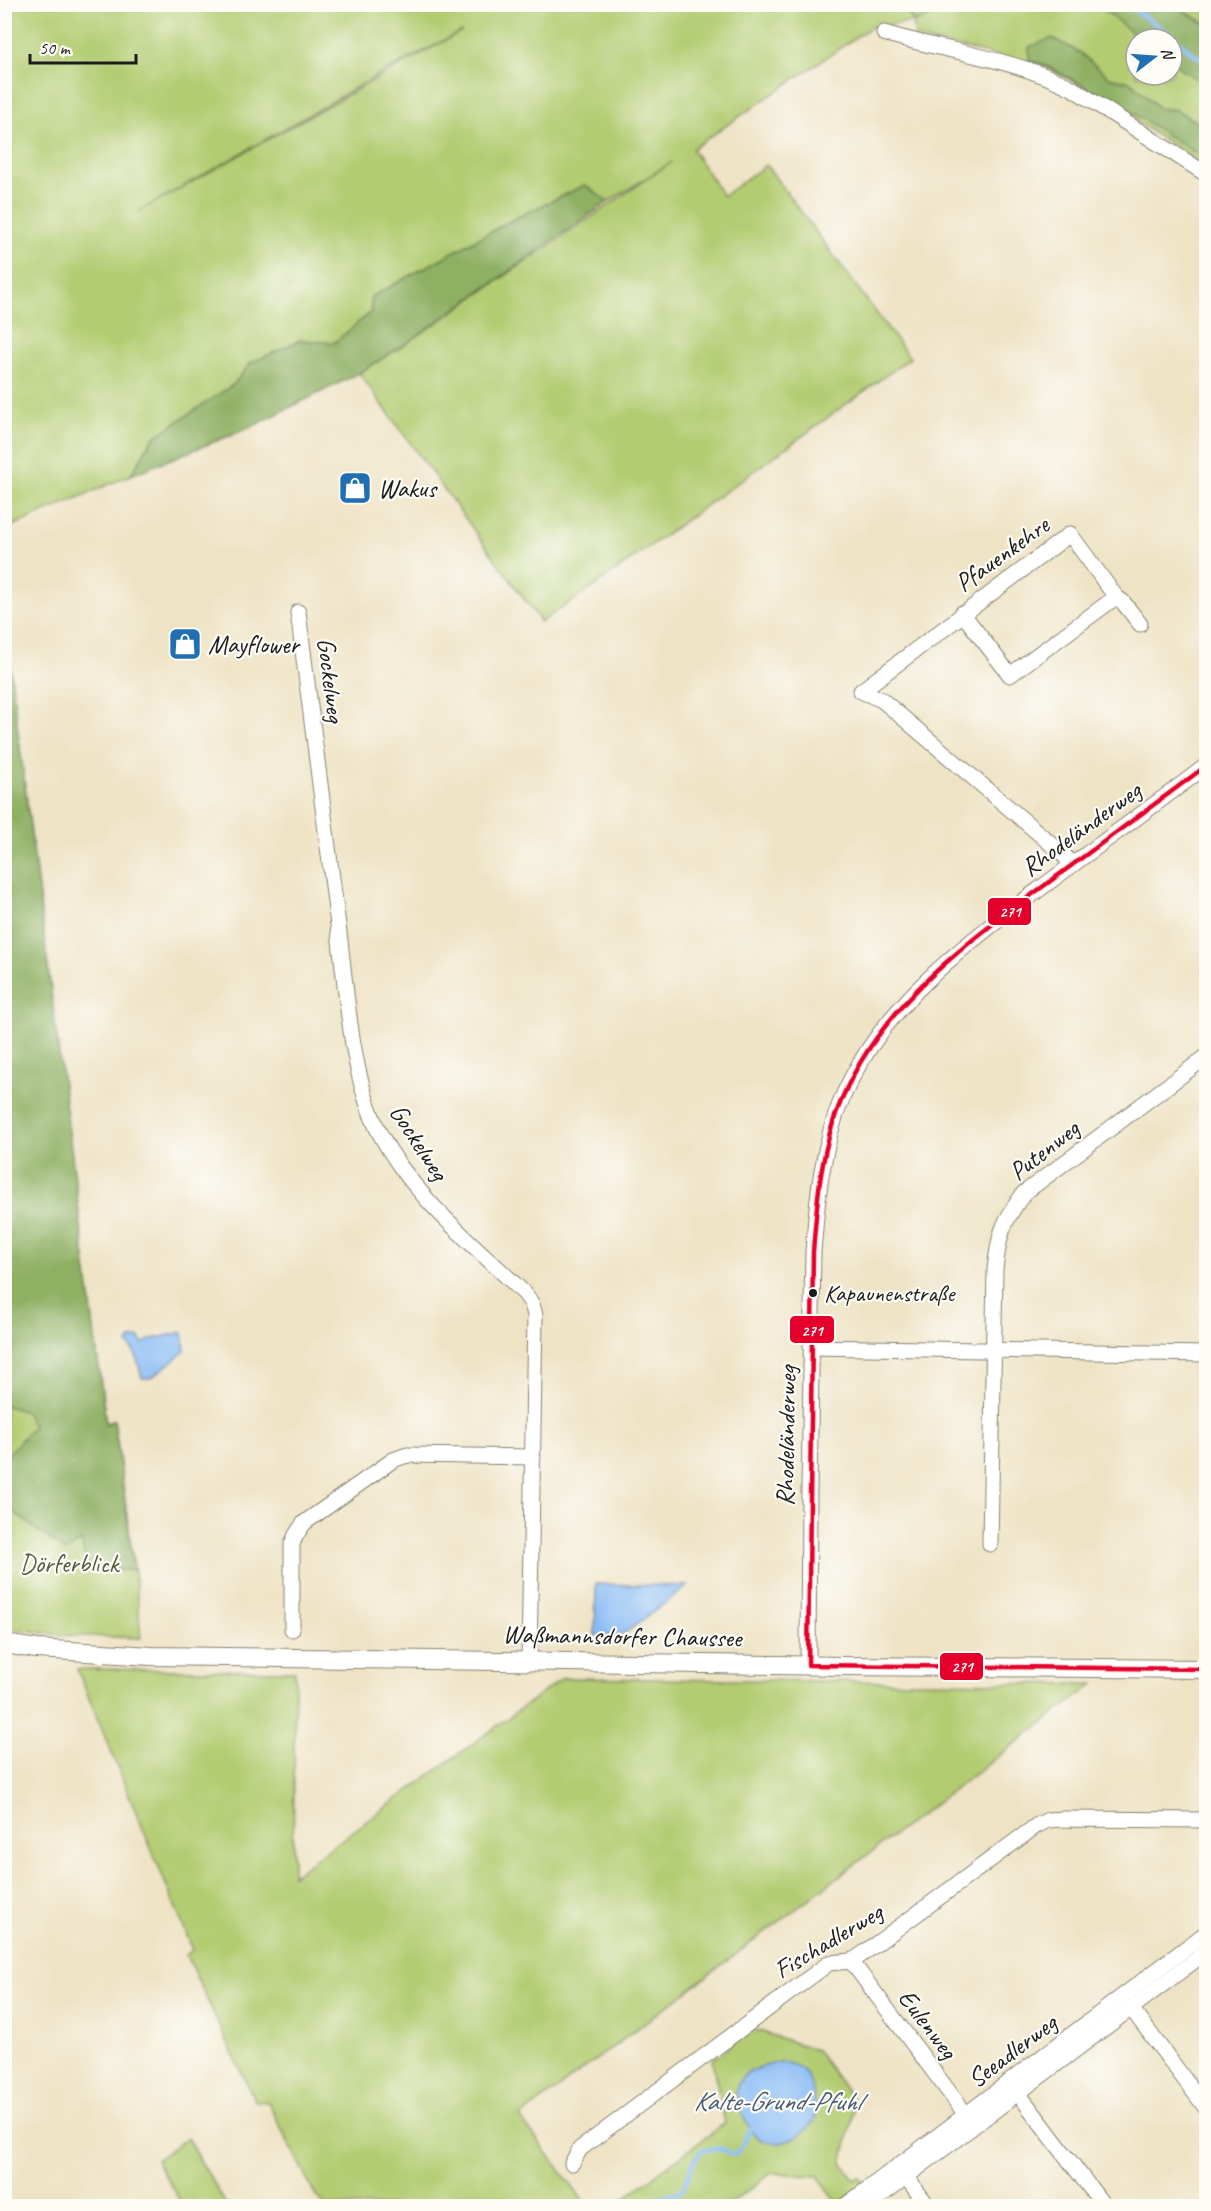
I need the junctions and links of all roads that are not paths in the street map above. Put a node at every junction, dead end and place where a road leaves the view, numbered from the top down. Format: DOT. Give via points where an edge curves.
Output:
graph roads {
  1 [pos="884,33"];
  2 [pos="1206,174"];
  3 [pos="1116,597"];
  4 [pos="298,612"];
  5 [pos="962,613"];
  6 [pos="1140,624"];
  7 [pos="1206,766"];
  8 [pos="1072,865"];
  9 [pos="1206,1058"];
  10 [pos="811,1347"];
  11 [pos="994,1350"];
  12 [pos="1206,1354"];
  13 [pos="534,1457"];
  14 [pos="990,1544"];
  15 [pos="292,1629"];
  16 [pos="4,1644"];
  17 [pos="529,1660"];
  18 [pos="808,1665"];
  19 [pos="1206,1669"];
  20 [pos="1206,1820"];
  21 [pos="1206,1933"];
  22 [pos="1206,1952"];
  23 [pos="851,1961"];
  24 [pos="1131,2008"];
  25 [pos="1018,2093"];
  26 [pos="1206,2108"];
  27 [pos="967,2116"];
  28 [pos="572,2163"];
  29 [pos="906,2177"];
  30 [pos="845,2206"];
  31 [pos="867,2206"];
  32 [pos="928,2206"];
  33 [pos="1104,2206"];
  1 -- 2 [label="street" via="1010,63 1052,78"];
  3 -- 5 [label="street, Pfauenkehre" via="1010,675"];
  3 -- 5 [label="street, Pfauenkehre" via="1070,534"];
  3 -- 6 [label="street"];
  4 -- 13 [label="street, Gockelweg" via="349,1014 363,1091 380,1133 418,1190 532,1304 536,1328"];
  5 -- 8 [label="street, Pfauenkehre" via="861,691 882,700"];
  7 -- 8 [label="street, Rhodeländerweg"];
  8 -- 10 [label="street, Rhodeländerweg" via="940,967 897,1010 857,1067 832,1126 824,1159 815,1223"];
  9 -- 11 [label="street, Putenweg" via="1024,1193 1010,1212 999,1237 995,1270"];
  10 -- 11 [label="street"];
  10 -- 18 [label="street, Rhodeländerweg"];
  11 -- 12 [label="street"];
  11 -- 14 [label="street, Putenweg"];
  13 -- 15 [label="street" via="407,1455 393,1460 304,1523 292,1544"];
  13 -- 17 [label="street, Gockelweg"];
  16 -- 17 [label="street, Waßmannsdorfer Chaussee" via="152,1656"];
  17 -- 18 [label="street, Waßmannsdorfer Chaussee"];
  18 -- 19 [label="street, Waßmannsdorfer Chaussee"];
  20 -- 23 [label="street, Fischadlerweg" via="1048,1820"];
  21 -- 27 [label="street, Seeadlerweg"];
  22 -- 24 [label="street, Seeadlerweg"];
  23 -- 27 [label="street, Eulenweg"];
  23 -- 28 [label="street, Fischadlerweg" via="829,1962 579,2149"];
  24 -- 25 [label="street, Seeadlerweg"];
  24 -- 26 [label="street"];
  25 -- 29 [label="street, Seeadlerweg"];
  25 -- 33 [label="street, Seeadlerweg"];
  27 -- 30 [label="street, Seeadlerweg"];
  29 -- 31 [label="street, Seeadlerweg"];
  29 -- 32 [label="street"];
}
